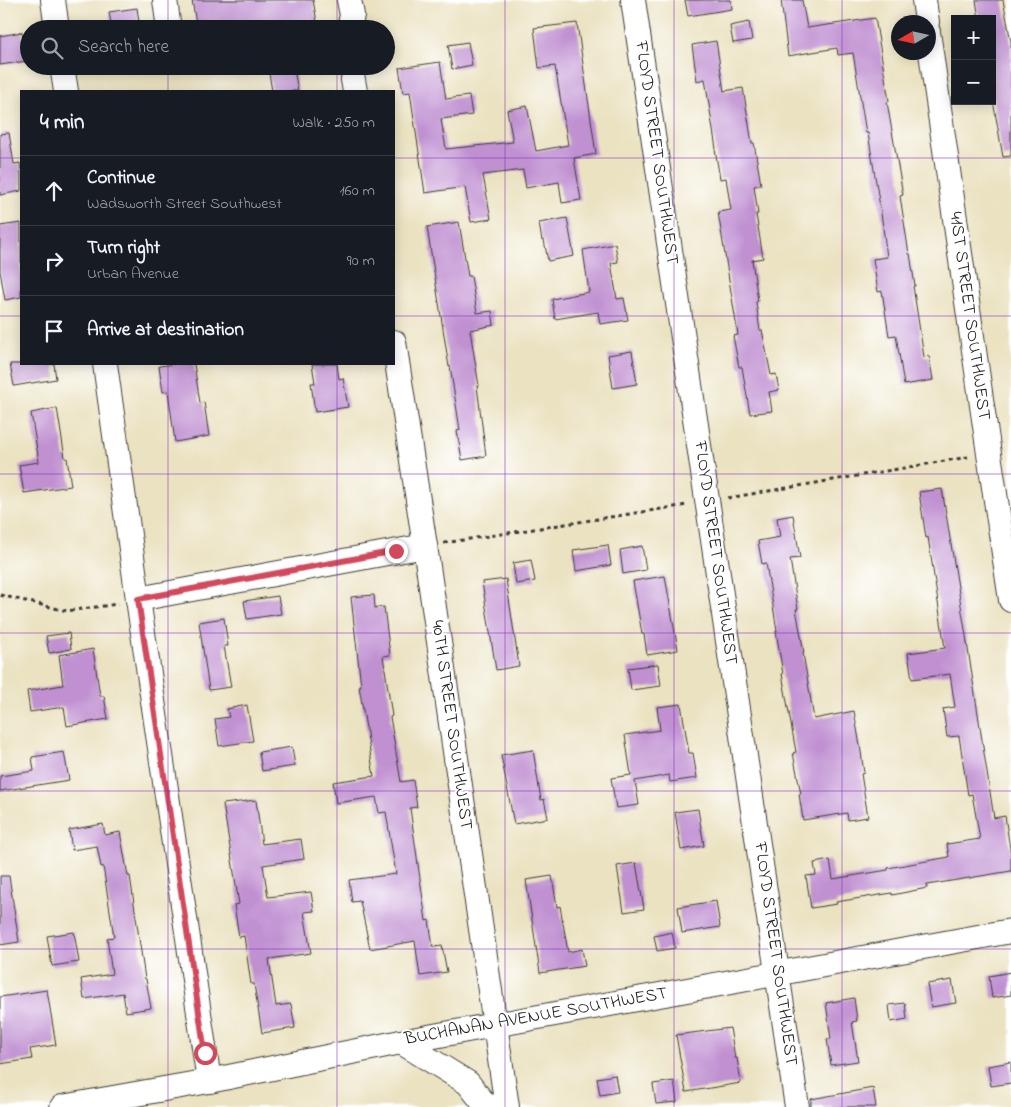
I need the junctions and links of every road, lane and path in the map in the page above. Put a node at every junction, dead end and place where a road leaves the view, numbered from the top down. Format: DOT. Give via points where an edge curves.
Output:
graph roads {
  1 [pos="53,0"];
  2 [pos="165,0"];
  3 [pos="349,0"];
  4 [pos="633,0"];
  5 [pos="924,0"];
  6 [pos="926,15"];
  7 [pos="56,20"];
  8 [pos="168,20"];
  9 [pos="351,20"];
  10 [pos="932,60"];
  11 [pos="63,75"];
  12 [pos="66,90"];
  13 [pos="395,349"];
  14 [pos="105,365"];
  15 [pos="425,546"];
  16 [pos="0,595"];
  17 [pos="138,599"];
  18 [pos="1011,600"];
  19 [pos="1011,931"];
  20 [pos="778,974"];
  21 [pos="495,1025"];
  22 [pos="401,1042"];
  23 [pos="209,1081"];
  24 [pos="62,1107"];
  25 [pos="487,1107"];
  26 [pos="507,1107"];
  27 [pos="797,1107"];
  1 -- 7 [label="street"];
  2 -- 8 [label="street"];
  3 -- 9 [label="street"];
  4 -- 20 [label="street, FLOYD STREET SOUTHWEST"];
  5 -- 6 [label="street"];
  10 -- 18 [label="street, 41ST STREET SOUTHWEST"];
  11 -- 12 [label="street"];
  13 -- 15 [label="street, 40TH STREET SOUTHWEST"];
  14 -- 17 [label="street"];
  15 -- 17 [label="street"];
  15 -- 21 [label="street, 40TH STREET SOUTHWEST"];
  16 -- 17 [label="path" via="67,611"];
  17 -- 23 [label="street"];
  19 -- 20 [label="street, BUCHANAN AVENUE SOUTHWEST"];
  20 -- 21 [label="street, BUCHANAN AVENUE SOUTHWEST"];
  20 -- 27 [label="street, FLOYD STREET SOUTHWEST"];
  21 -- 22 [label="street, BUCHANAN AVENUE SOUTHWEST"];
  21 -- 26 [label="street, 40TH STREET SOUTHWEST"];
  22 -- 23 [label="street, BUCHANAN AVENUE SOUTHWEST"];
  22 -- 25 [label="street" via="468,1083"];
  23 -- 24 [label="street, BUCHANAN AVENUE SOUTHWEST"];
}
